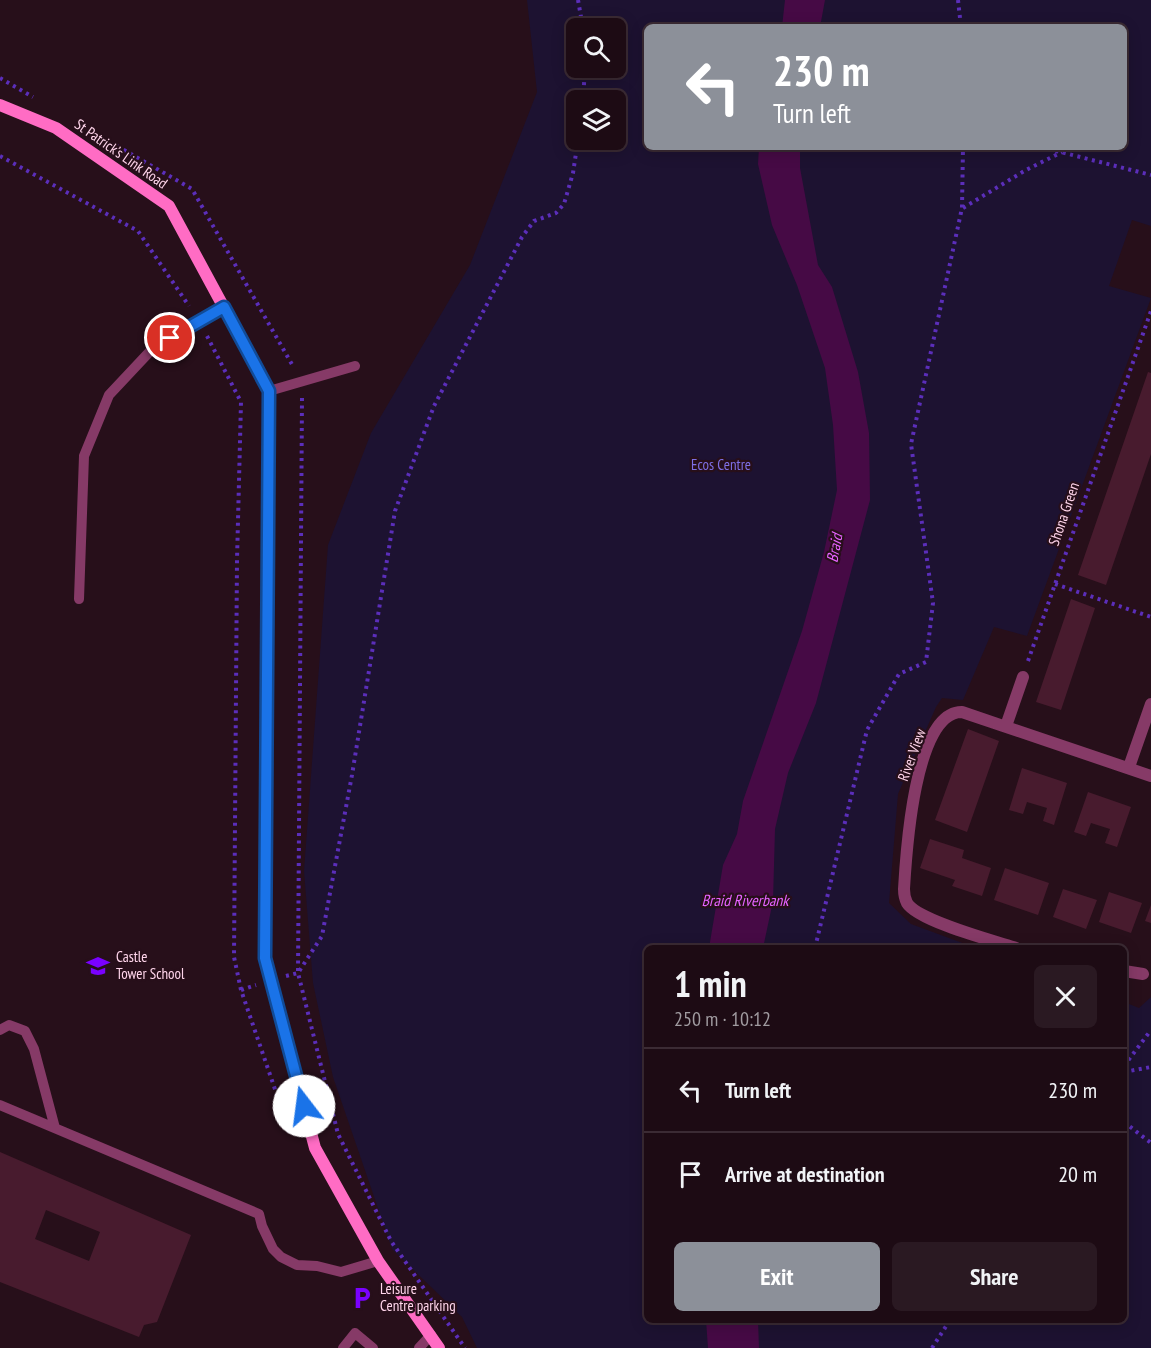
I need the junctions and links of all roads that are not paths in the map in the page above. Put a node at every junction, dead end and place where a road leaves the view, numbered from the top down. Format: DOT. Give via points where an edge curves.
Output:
graph roads {
  1 [pos="0,105"];
  2 [pos="224,307"];
  3 [pos="354,366"];
  4 [pos="269,391"];
  5 [pos="80,599"];
  6 [pos="1023,677"];
  7 [pos="1151,704"];
  8 [pos="1006,726"];
  9 [pos="1128,768"];
  10 [pos="1151,776"];
  11 [pos="1007,945"];
  12 [pos="1127,971"];
  13 [pos="1143,974"];
  14 [pos="0,1030"];
  15 [pos="0,1105"];
  16 [pos="56,1128"];
  17 [pos="378,1261"];
  18 [pos="430,1335"];
  19 [pos="343,1348"];
  20 [pos="373,1348"];
  21 [pos="419,1348"];
  22 [pos="439,1348"];
  1 -- 2 [label="street, St Patrick’s Link Road" via="56,128 169,206"];
  2 -- 4 [label="street, St Patrick’s Link Road"];
  2 -- 5 [label="lane" via="155,346 109,395 84,456"];
  3 -- 4 [label="lane"];
  4 -- 17 [label="street, St Patrick’s Link Road" via="265,958 315,1148"];
  6 -- 8 [label="street"];
  7 -- 9 [label="street"];
  8 -- 9 [label="street, River View"];
  8 -- 11 [label="street, River View" via="962,711 955,711 941,722 917,777 907,831 904,889 907,903 928,918"];
  9 -- 10 [label="street, River View"];
  12 -- 13 [label="street"];
  14 -- 16 [label="lane" via="9,1025 25,1031 34,1049"];
  15 -- 16 [label="lane"];
  16 -- 17 [label="lane" via="259,1214 273,1249 297,1264 341,1272"];
  17 -- 18 [label="street, St Patrick’s Link Road"];
  18 -- 21 [label="lane"];
  18 -- 22 [label="street, St Patrick’s Link Road"];
  19 -- 20 [label="lane" via="355,1333"];
}
